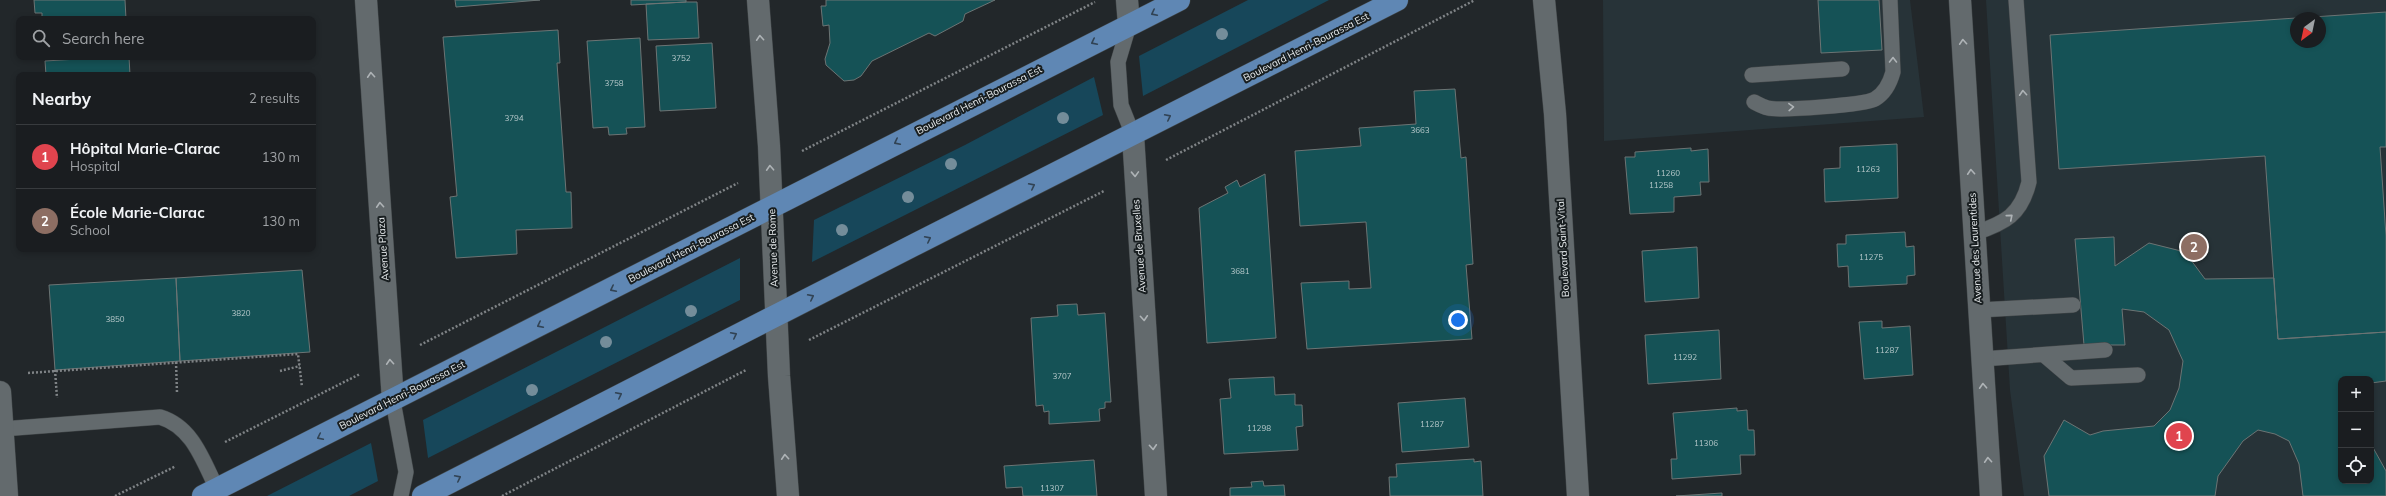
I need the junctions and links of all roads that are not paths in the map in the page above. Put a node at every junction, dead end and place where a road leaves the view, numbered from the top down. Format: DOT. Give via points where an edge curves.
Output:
graph roads {
  1 [pos="366,0"];
  2 [pos="758,0"];
  3 [pos="1127,0"];
  4 [pos="1178,0"];
  5 [pos="1397,0"];
  6 [pos="1544,0"];
  7 [pos="1890,0"];
  8 [pos="1960,0"];
  9 [pos="2016,0"];
  10 [pos="1129,25"];
  11 [pos="1842,69"];
  12 [pos="1752,75"];
  13 [pos="1754,102"];
  14 [pos="1133,135"];
  15 [pos="772,207"];
  16 [pos="1975,233"];
  17 [pos="2073,305"];
  18 [pos="1979,310"];
  19 [pos="776,314"];
  20 [pos="2105,350"];
  21 [pos="2044,355"];
  22 [pos="1982,359"];
  23 [pos="2138,375"];
  24 [pos="0,392"];
  25 [pos="393,401"];
  26 [pos="2,429"];
  27 [pos="210,492"];
  28 [pos="7,496"];
  29 [pos="401,496"];
  30 [pos="423,496"];
  31 [pos="788,496"];
  32 [pos="1156,496"];
  33 [pos="1578,496"];
  34 [pos="1991,496"];
  25 -- 1 [label="street, Avenue Plaza, one-way"];
  15 -- 2 [label="street, Avenue de Rome, one-way"];
  3 -- 10 [label="street, Avenue de Bruxelles"];
  4 -- 10 [label="main road, Boulevard Henri-Bourassa Est, one-way"];
  14 -- 5 [label="main road, Boulevard Henri-Bourassa Est, one-way"];
  6 -- 33 [label="street, Boulevard Saint-Vital" via="1555,114"];
  13 -- 7 [label="lane, one-way" via="1768,108 1857,105 1877,97 1887,88 1893,72"];
  16 -- 8 [label="street, Avenue des Laurentides, one-way"];
  16 -- 9 [label="lane, one-way" via="1998,225 2020,208 2029,182"];
  10 -- 14 [label="lane, Avenue de Bruxelles" via="1118,62 1121,105"];
  10 -- 15 [label="main road, Boulevard Henri-Bourassa Est, one-way"];
  11 -- 12 [label="lane"];
  19 -- 14 [label="main road, Boulevard Henri-Bourassa Est, one-way"];
  14 -- 32 [label="street, Avenue de Bruxelles, one-way"];
  15 -- 19 [label="street, Avenue de Rome"];
  15 -- 25 [label="main road, Boulevard Henri-Bourassa Est, one-way"];
  16 -- 18 [label="street, Avenue des Laurentides"];
  17 -- 18 [label="lane"];
  18 -- 22 [label="street, Avenue des Laurentides"];
  30 -- 19 [label="main road, Boulevard Henri-Bourassa Est, one-way"];
  31 -- 19 [label="street, Avenue de Rome, one-way"];
  20 -- 21 [label="lane"];
  21 -- 22 [label="lane"];
  21 -- 23 [label="lane" via="2071,378"];
  34 -- 22 [label="street, Avenue des Laurentides, one-way"];
  24 -- 26 [label="street"];
  25 -- 27 [label="main road, Boulevard Henri-Bourassa Est, one-way"];
  25 -- 29 [label="lane, Avenue Plaza" via="406,472"];
  26 -- 27 [label="lane" via="160,417 171,420 186,432 193,442"];
  26 -- 28 [label="street"];
}
